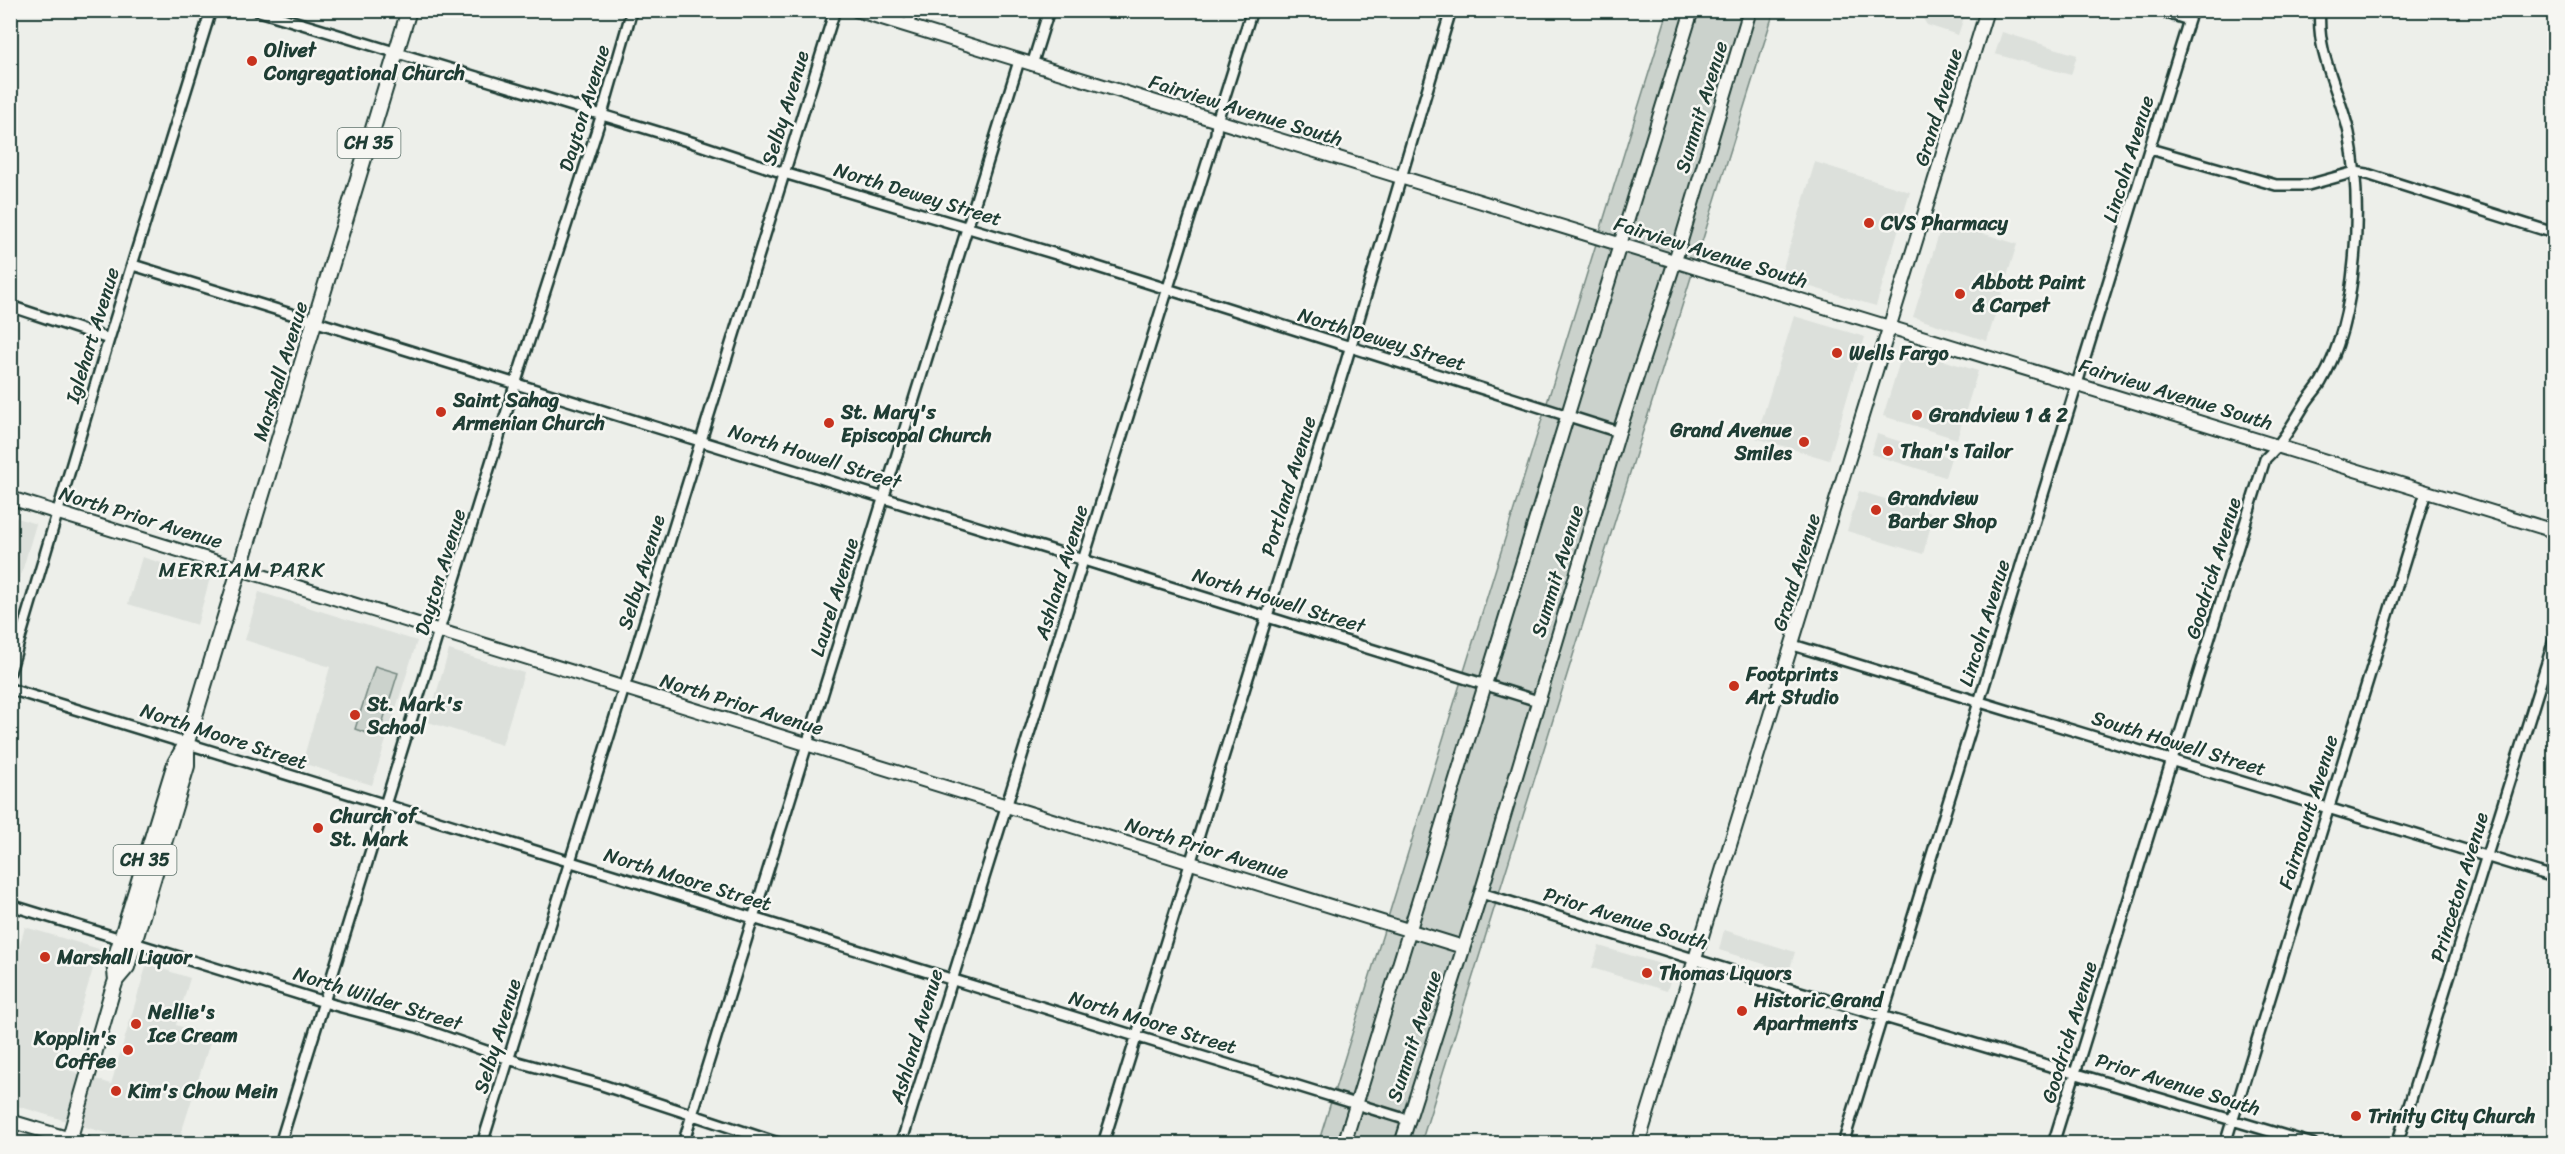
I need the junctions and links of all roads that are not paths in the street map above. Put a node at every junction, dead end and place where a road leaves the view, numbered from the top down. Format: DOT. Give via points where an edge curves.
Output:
graph roads {
  1 [pos="211,10"];
  2 [pos="256,10"];
  3 [pos="410,10"];
  4 [pos="632,10"];
  5 [pos="834,10"];
  6 [pos="856,10"];
  7 [pos="913,10"];
  8 [pos="1049,10"];
  9 [pos="1252,10"];
  10 [pos="1451,10"];
  11 [pos="1692,10"];
  12 [pos="1750,10"];
  13 [pos="1988,10"];
  14 [pos="2158,10"];
  15 [pos="2320,10"];
  16 [pos="2191,15"];
  17 [pos="908,26"];
  18 [pos="396,52"];
  19 [pos="1019,61"];
  20 [pos="1032,64"];
  21 [pos="602,114"];
  22 [pos="1217,121"];
  23 [pos="2150,149"];
  24 [pos="2355,172"];
  25 [pos="784,173"];
  26 [pos="1399,177"];
  27 [pos="968,227"];
  28 [pos="2554,233"];
  29 [pos="1619,244"];
  30 [pos="1675,261"];
  31 [pos="133,265"];
  32 [pos="1168,291"];
  33 [pos="10,306"];
  34 [pos="315,322"];
  35 [pos="1891,328"];
  36 [pos="109,339"];
  37 [pos="1349,348"];
  38 [pos="516,382"];
  39 [pos="2078,385"];
  40 [pos="1569,417"];
  41 [pos="1619,432"];
  42 [pos="701,440"];
  43 [pos="2278,446"];
  44 [pos="2426,492"];
  45 [pos="884,497"];
  46 [pos="10,498"];
  47 [pos="58,512"];
  48 [pos="2554,531"];
  49 [pos="1084,559"];
  50 [pos="239,567"];
  51 [pos="1267,616"];
  52 [pos="440,630"];
  53 [pos="2554,640"];
  54 [pos="1793,645"];
  55 [pos="10,672"];
  56 [pos="1486,685"];
  57 [pos="624,688"];
  58 [pos="10,689"];
  59 [pos="1538,701"];
  60 [pos="1978,703"];
  61 [pos="187,742"];
  62 [pos="808,744"];
  63 [pos="2172,760"];
  64 [pos="1006,805"];
  65 [pos="386,806"];
  66 [pos="2328,807"];
  67 [pos="2488,856"];
  68 [pos="570,862"];
  69 [pos="1190,863"];
  70 [pos="2554,876"];
  71 [pos="1481,893"];
  72 [pos="10,905"];
  73 [pos="753,918"];
  74 [pos="1408,931"];
  75 [pos="128,941"];
  76 [pos="1463,947"];
  77 [pos="1696,958"];
  78 [pos="953,979"];
  79 [pos="325,1001"];
  80 [pos="1882,1016"];
  81 [pos="1137,1036"];
  82 [pos="508,1059"];
  83 [pos="2076,1072"];
  84 [pos="1356,1105"];
  85 [pos="692,1116"];
  86 [pos="2232,1119"];
  87 [pos="1408,1120"];
  88 [pos="10,1121"];
  89 [pos="69,1141"];
  90 [pos="87,1143"];
  91 [pos="280,1143"];
  92 [pos="482,1143"];
  93 [pos="683,1143"];
  94 [pos="781,1143"];
  95 [pos="901,1143"];
  96 [pos="1103,1143"];
  97 [pos="1344,1143"];
  98 [pos="1401,1143"];
  99 [pos="1638,1143"];
  100 [pos="1843,1143"];
  101 [pos="2053,1143"];
  102 [pos="2225,1143"];
  103 [pos="2313,1143"];
  104 [pos="2397,1143"];
  1 -- 31 [label="street, Iglehart Avenue"];
  2 -- 18 [label="street, North Dewey Street"];
  3 -- 18 [label="main road, Marshall Avenue / CH 35"];
  4 -- 21 [label="street, Dayton Avenue"];
  5 -- 25 [label="street, Selby Avenue"];
  6 -- 17 [label="street, Fairview Avenue South"];
  7 -- 17 [label="street"];
  8 -- 20 [label="street"];
  9 -- 22 [label="street, Ashland Avenue"];
  10 -- 26 [label="street, Portland Avenue"];
  11 -- 29 [label="street, Summit Avenue"];
  12 -- 30 [label="street, Summit Avenue"];
  13 -- 35 [label="street, Grand Avenue"];
  14 -- 16 [label="street"];
  15 -- 24 [label="street, Goodrich Avenue" via="2322,51 2342,105"];
  16 -- 23 [label="street, Lincoln Avenue"];
  17 -- 19 [label="street, Fairview Avenue South"];
  18 -- 21 [label="street, North Dewey Street"];
  18 -- 34 [label="main road, Marshall Avenue / CH 35"];
  19 -- 20 [label="street, Fairview Avenue South"];
  19 -- 27 [label="street, Laurel Avenue"];
  20 -- 22 [label="street, Fairview Avenue South"];
  21 -- 25 [label="street, North Dewey Street"];
  21 -- 38 [label="street, Dayton Avenue"];
  22 -- 26 [label="street, Fairview Avenue South"];
  22 -- 32 [label="street, Ashland Avenue"];
  23 -- 24 [label="street" via="2276,185 2308,185"];
  23 -- 39 [label="street, Lincoln Avenue"];
  24 -- 28 [label="street"];
  24 -- 43 [label="street, Goodrich Avenue" via="2351,295 2321,381"];
  25 -- 27 [label="street, North Dewey Street"];
  25 -- 42 [label="street, Selby Avenue"];
  26 -- 29 [label="street, Fairview Avenue South"];
  26 -- 37 [label="street, Portland Avenue"];
  27 -- 32 [label="street, North Dewey Street"];
  27 -- 45 [label="street, Laurel Avenue"];
  29 -- 30 [label="street, Fairview Avenue South"];
  29 -- 40 [label="street, Summit Avenue"];
  30 -- 35 [label="street, Fairview Avenue South"];
  30 -- 41 [label="street, Summit Avenue"];
  31 -- 34 [label="street, North Howell Street"];
  31 -- 36 [label="street, Iglehart Avenue"];
  32 -- 37 [label="street, North Dewey Street"];
  32 -- 49 [label="street, Ashland Avenue"];
  33 -- 36 [label="street"];
  34 -- 38 [label="street, North Howell Street"];
  34 -- 50 [label="main road, Marshall Avenue / CH 35"];
  35 -- 39 [label="street, Fairview Avenue South"];
  35 -- 54 [label="street, Grand Avenue"];
  36 -- 47 [label="street, Iglehart Avenue"];
  37 -- 40 [label="street, North Dewey Street"];
  37 -- 51 [label="street, Portland Avenue"];
  38 -- 42 [label="street, North Howell Street"];
  38 -- 52 [label="street, Dayton Avenue"];
  39 -- 43 [label="street, Fairview Avenue South"];
  39 -- 60 [label="street, Lincoln Avenue"];
  40 -- 41 [label="street, North Dewey Street"];
  40 -- 56 [label="street, Summit Avenue"];
  41 -- 59 [label="street, Summit Avenue"];
  42 -- 45 [label="street, North Howell Street"];
  42 -- 57 [label="street, Selby Avenue"];
  43 -- 44 [label="street, Fairview Avenue South"];
  43 -- 63 [label="street, Goodrich Avenue" via="2265,459"];
  44 -- 48 [label="street, Fairview Avenue South"];
  44 -- 66 [label="street, Fairmount Avenue"];
  45 -- 49 [label="street, North Howell Street"];
  45 -- 62 [label="street, Laurel Avenue"];
  46 -- 47 [label="street, North Prior Avenue"];
  47 -- 50 [label="street, North Prior Avenue"];
  47 -- 55 [label="street, Iglehart Avenue"];
  49 -- 51 [label="street, North Howell Street"];
  49 -- 64 [label="street, Ashland Avenue"];
  50 -- 52 [label="street, North Prior Avenue"];
  50 -- 61 [label="main road, Marshall Avenue / CH 35"];
  51 -- 56 [label="street, North Howell Street"];
  51 -- 69 [label="street, Portland Avenue"];
  52 -- 57 [label="street, North Prior Avenue"];
  52 -- 65 [label="street, Dayton Avenue"];
  53 -- 67 [label="street, Princeton Avenue"];
  54 -- 60 [label="street, South Howell Street"];
  54 -- 77 [label="street, Grand Avenue"];
  56 -- 59 [label="street"];
  56 -- 74 [label="street, Summit Avenue"];
  57 -- 62 [label="street, North Prior Avenue"];
  57 -- 68 [label="street, Selby Avenue"];
  58 -- 61 [label="street, North Moore Street"];
  59 -- 71 [label="street, Summit Avenue"];
  60 -- 63 [label="street, South Howell Street"];
  60 -- 80 [label="street, Lincoln Avenue"];
  61 -- 65 [label="street, North Moore Street"];
  61 -- 75 [label="main road, Marshall Avenue / CH 35" via="175,763"];
  62 -- 64 [label="street, North Prior Avenue"];
  62 -- 73 [label="street, Laurel Avenue"];
  63 -- 66 [label="street, South Howell Street"];
  63 -- 83 [label="street, Goodrich Avenue"];
  64 -- 69 [label="street, North Prior Avenue"];
  64 -- 78 [label="street, Ashland Avenue"];
  65 -- 68 [label="street, North Moore Street"];
  65 -- 79 [label="street, Dayton Avenue"];
  66 -- 67 [label="street, South Howell Street"];
  66 -- 86 [label="street, Fairmount Avenue"];
  67 -- 70 [label="street, South Howell Street"];
  67 -- 104 [label="street, Princeton Avenue"];
  68 -- 73 [label="street, North Moore Street"];
  68 -- 82 [label="street, Selby Avenue"];
  69 -- 74 [label="street, North Prior Avenue"];
  69 -- 81 [label="street, Portland Avenue"];
  71 -- 76 [label="street, Summit Avenue"];
  71 -- 77 [label="street, Prior Avenue South"];
  72 -- 75 [label="street, North Wilder Street"];
  73 -- 78 [label="street, North Moore Street"];
  73 -- 85 [label="street, Laurel Avenue"];
  74 -- 76 [label="street, North Prior Avenue"];
  74 -- 84 [label="street, Summit Avenue"];
  75 -- 79 [label="street, North Wilder Street"];
  75 -- 89 [label="main road, Marshall Avenue / CH 35" via="114,962 116,980"];
  76 -- 87 [label="street, Summit Avenue"];
  77 -- 80 [label="street, Prior Avenue South"];
  77 -- 99 [label="street, Grand Avenue"];
  78 -- 81 [label="street, North Moore Street"];
  78 -- 95 [label="street, Ashland Avenue"];
  79 -- 82 [label="street, North Wilder Street" via="417,1027"];
  79 -- 91 [label="street, Dayton Avenue"];
  80 -- 83 [label="street, Prior Avenue South"];
  80 -- 100 [label="street, Lincoln Avenue"];
  81 -- 84 [label="street, North Moore Street"];
  81 -- 96 [label="street, Portland Avenue"];
  82 -- 85 [label="street, North Wilder Street" via="602,1084"];
  82 -- 92 [label="street, Selby Avenue"];
  83 -- 86 [label="street, Prior Avenue South"];
  83 -- 101 [label="street, Goodrich Avenue"];
  84 -- 87 [label="street, North Moore Street"];
  84 -- 97 [label="street, Summit Avenue"];
  85 -- 93 [label="street, Laurel Avenue"];
  85 -- 94 [label="street, North Wilder Street"];
  86 -- 102 [label="street, Fairmount Avenue"];
  86 -- 103 [label="street, Prior Avenue South"];
  87 -- 98 [label="street, Summit Avenue"];
  88 -- 89 [label="street"];
  89 -- 90 [label="street"];
}
